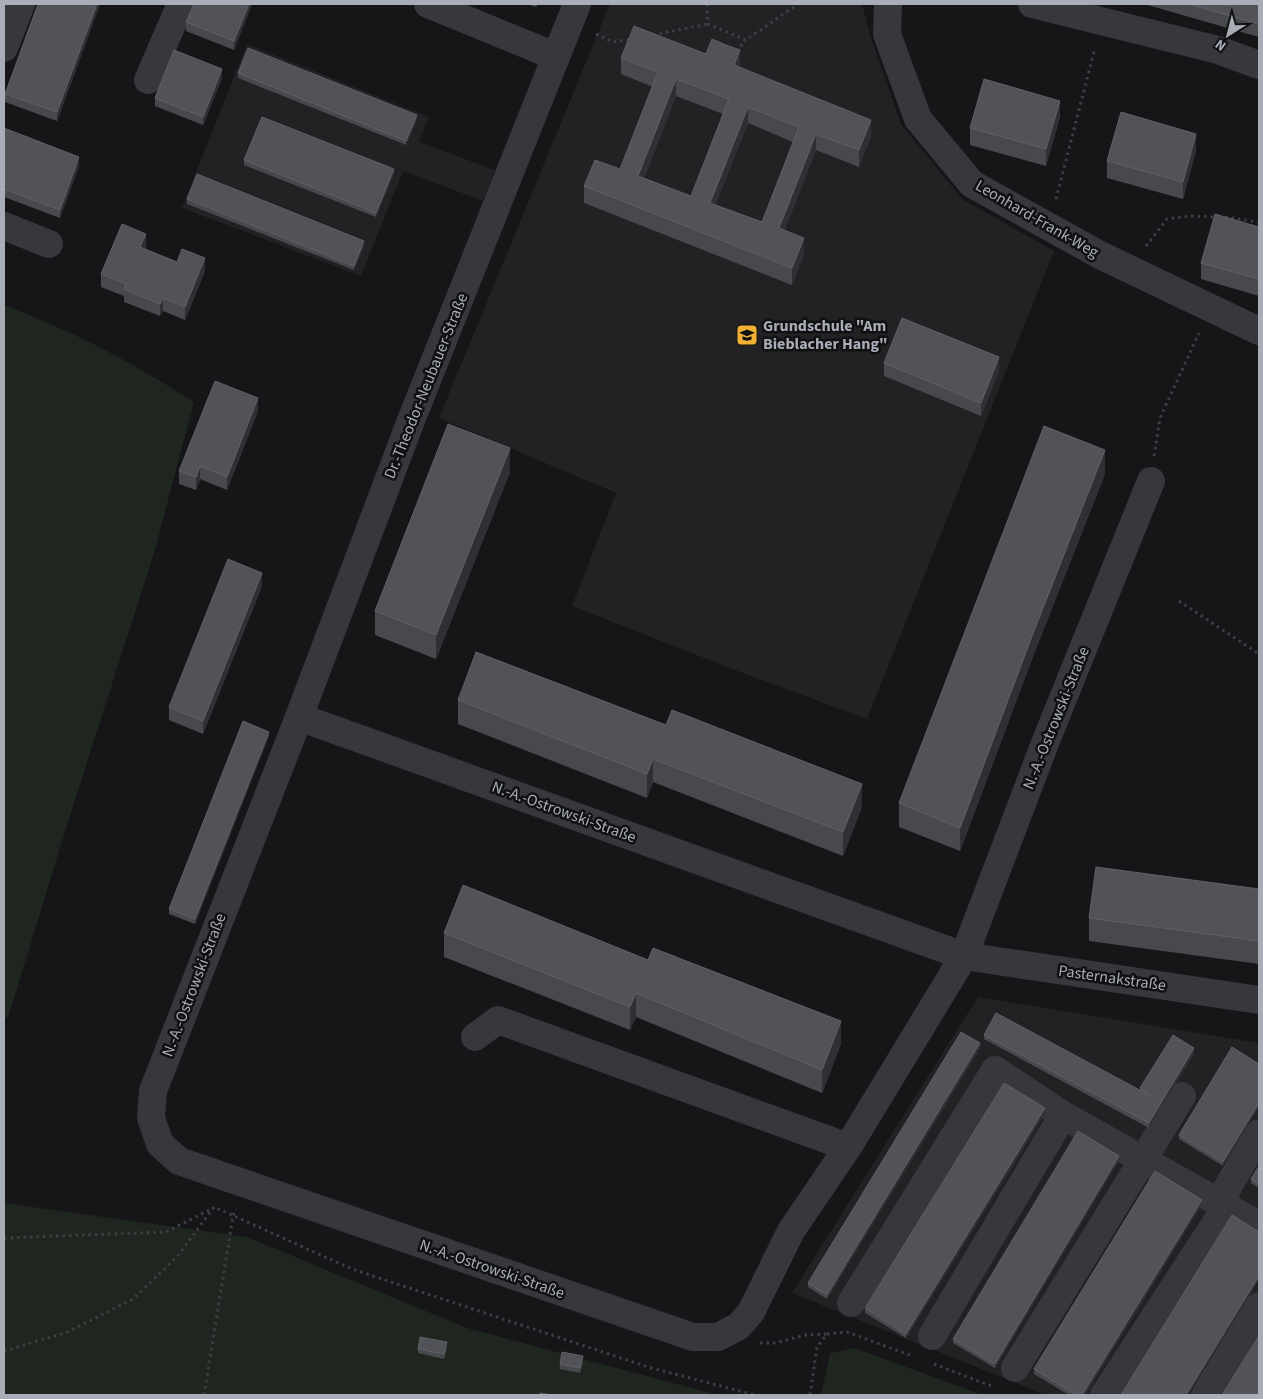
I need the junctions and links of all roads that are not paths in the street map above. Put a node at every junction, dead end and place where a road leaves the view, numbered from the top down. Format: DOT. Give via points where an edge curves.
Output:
graph roads {
  1 [pos="21,4"];
  2 [pos="181,4"];
  3 [pos="428,4"];
  4 [pos="888,4"];
  5 [pos="1032,4"];
  6 [pos="573,12"];
  7 [pos="4,48"];
  8 [pos="555,56"];
  9 [pos="1259,65"];
  10 [pos="148,80"];
  11 [pos="4,226"];
  12 [pos="49,244"];
  13 [pos="1259,331"];
  14 [pos="1151,481"];
  15 [pos="299,717"];
  16 [pos="964,956"];
  17 [pos="1259,1000"];
  18 [pos="475,1037"];
  19 [pos="1182,1096"];
  20 [pos="1063,1114"];
  21 [pos="1259,1133"];
  22 [pos="848,1147"];
  23 [pos="1143,1159"];
  24 [pos="1226,1206"];
  25 [pos="1259,1225"];
  26 [pos="851,1303"];
  27 [pos="1259,1306"];
  28 [pos="926,1352"];
  29 [pos="1007,1378"];
  30 [pos="1104,1395"];
  31 [pos="1205,1395"];
  1 -- 7 [label="street"];
  2 -- 10 [label="street"];
  3 -- 8 [label="street"];
  4 -- 13 [label="street, Leonhard-Frank-Weg" via="887,34 918,119 972,184 1100,255"];
  5 -- 9 [label="street" via="1218,50"];
  6 -- 8 [label="street, Dr.-Theodor-Neubauer-Straße"];
  8 -- 15 [label="street, Dr.-Theodor-Neubauer-Straße" via="410,423"];
  11 -- 12 [label="street"];
  14 -- 16 [label="street, N.-A.-Ostrowski-Straße" via="1047,738"];
  15 -- 16 [label="street, N.-A.-Ostrowski-Straße"];
  15 -- 22 [label="street, N.-A.-Ostrowski-Straße" via="152,1092 151,1118 160,1144 179,1161 693,1337 718,1337 739,1326 751,1312 791,1231"];
  16 -- 17 [label="street, Pasternakstraße"];
  16 -- 22 [label="street, N.-A.-Ostrowski-Straße"];
  18 -- 22 [label="street" via="498,1020"];
  19 -- 23 [label="street"];
  20 -- 23 [label="street"];
  20 -- 26 [label="street" via="995,1070"];
  20 -- 28 [label="street"];
  21 -- 24 [label="street" via="1224,1192"];
  23 -- 24 [label="street"];
  23 -- 29 [label="street"];
  24 -- 25 [label="street"];
  24 -- 30 [label="street"];
  27 -- 31 [label="street"];
}
